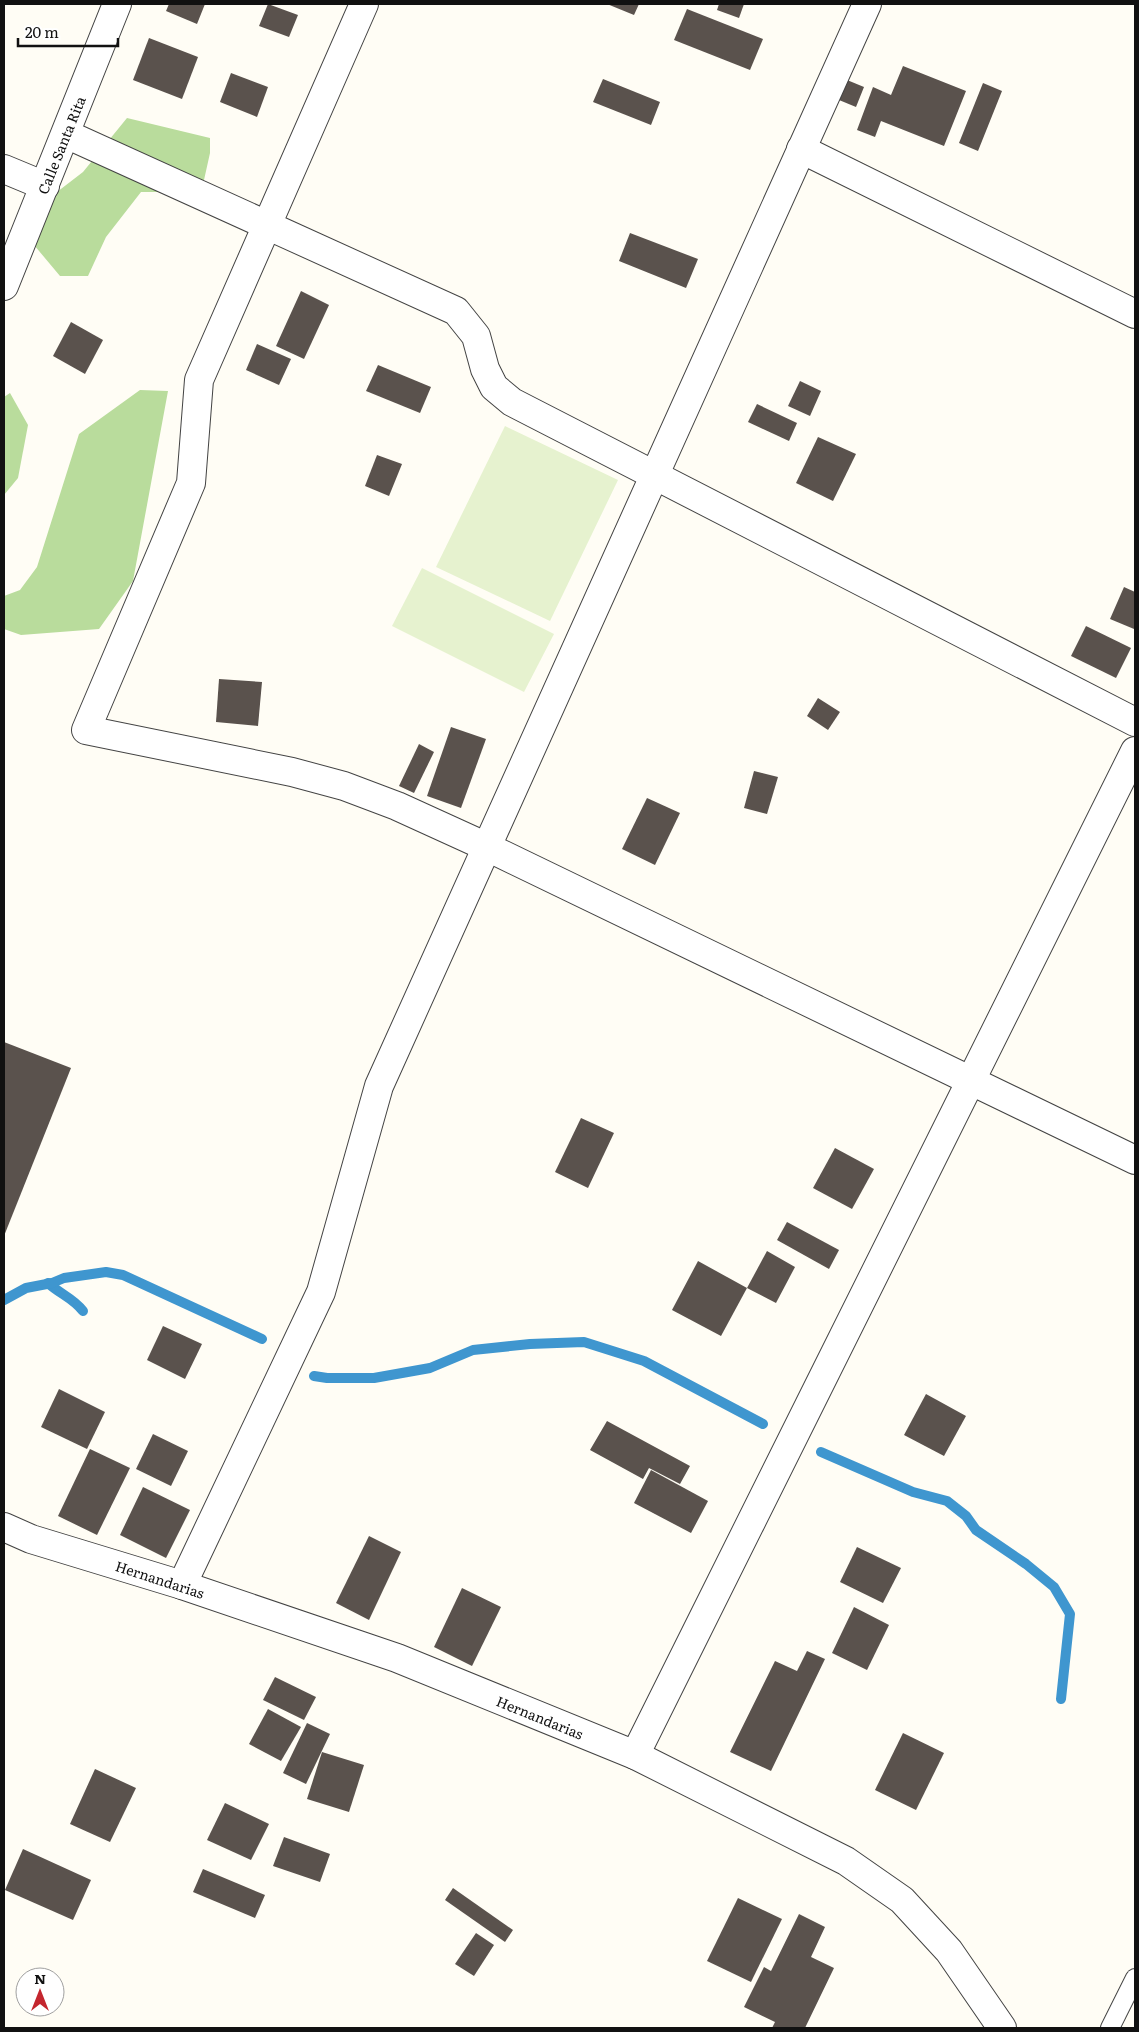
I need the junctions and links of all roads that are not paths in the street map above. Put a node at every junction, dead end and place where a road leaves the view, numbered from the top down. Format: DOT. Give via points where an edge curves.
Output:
graph roads {
  1 [pos="117,4"];
  2 [pos="364,4"];
  3 [pos="867,4"];
  4 [pos="66,134"];
  5 [pos="801,149"];
  6 [pos="4,170"];
  7 [pos="45,186"];
  8 [pos="268,224"];
  9 [pos="4,286"];
  10 [pos="1135,314"];
  11 [pos="654,475"];
  12 [pos="1135,722"];
  13 [pos="1135,751"];
  14 [pos="487,846"];
  15 [pos="972,1080"];
  16 [pos="1135,1160"];
  17 [pos="4,1527"];
  18 [pos="182,1585"];
  19 [pos="635,1755"];
  20 [pos="1135,1978"];
  21 [pos="1002,2028"];
  22 [pos="1110,2028"];
  1 -- 4 [label="street, Calle Santa Rita"];
  2 -- 8 [label="street"];
  3 -- 5 [label="street"];
  4 -- 7 [label="street, Calle Santa Rita"];
  4 -- 8 [label="street"];
  5 -- 10 [label="street"];
  5 -- 11 [label="street"];
  6 -- 7 [label="street"];
  7 -- 9 [label="street, Calle Santa Rita"];
  8 -- 11 [label="street" via="456,311 476,336 494,387 512,402"];
  8 -- 14 [label="street" via="199,380 191,483 86,730 292,772 344,786"];
  11 -- 12 [label="street"];
  11 -- 14 [label="street"];
  13 -- 15 [label="street"];
  14 -- 15 [label="street"];
  14 -- 18 [label="street" via="379,1086 321,1292"];
  15 -- 16 [label="street"];
  15 -- 19 [label="street"];
  17 -- 18 [label="street, Hernandarias" via="31,1539"];
  18 -- 19 [label="street, Hernandarias" via="397,1658"];
  19 -- 21 [label="street, Hernandarias" via="846,1861 902,1900 949,1951"];
  20 -- 22 [label="lane"];
}
